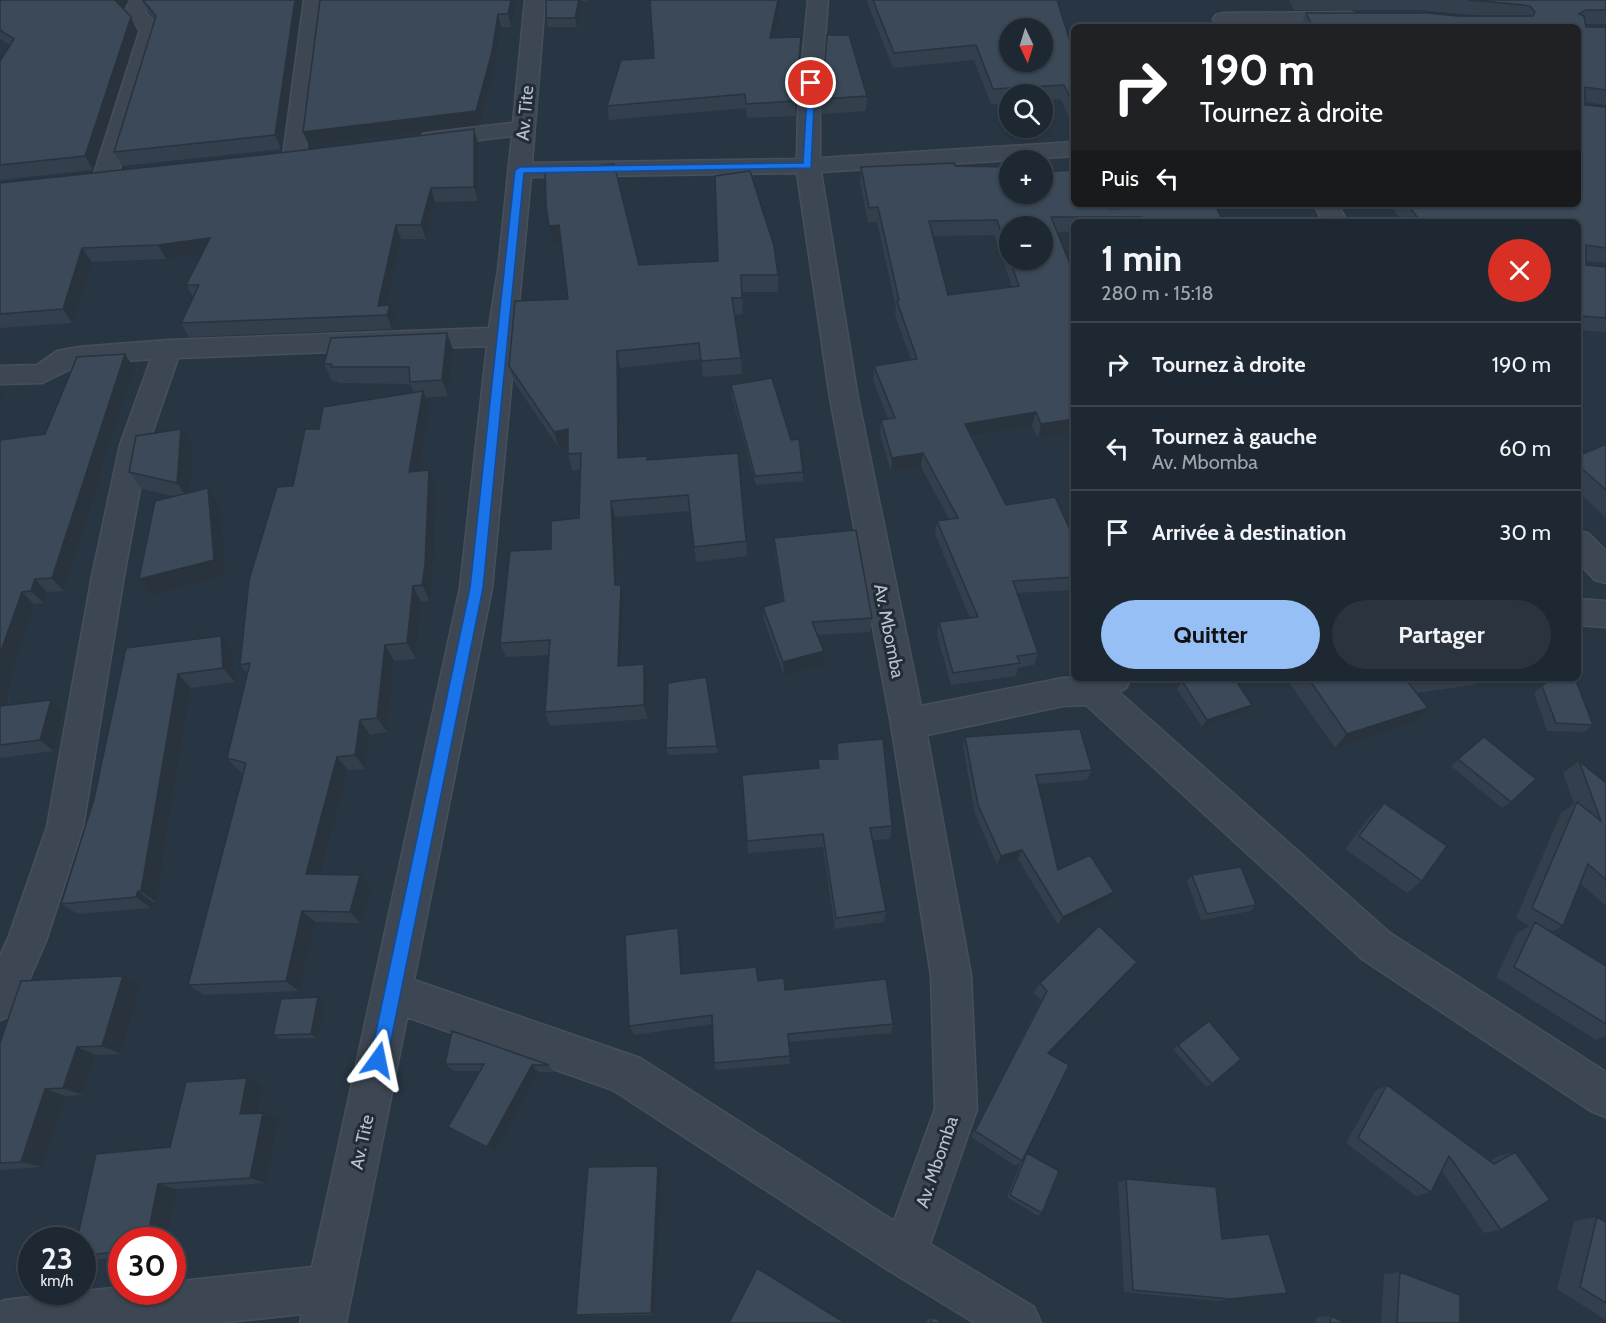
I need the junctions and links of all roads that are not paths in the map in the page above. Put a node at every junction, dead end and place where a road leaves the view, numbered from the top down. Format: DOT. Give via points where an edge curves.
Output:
graph roads {
  1 [pos="140,0"];
  2 [pos="314,0"];
  3 [pos="535,0"];
  4 [pos="818,0"];
  5 [pos="1210,0"];
  6 [pos="1374,18"];
  7 [pos="1226,23"];
  8 [pos="524,128"];
  9 [pos="409,142"];
  10 [pos="1071,149"];
  11 [pos="317,154"];
  12 [pos="294,157"];
  13 [pos="270,159"];
  14 [pos="808,166"];
  15 [pos="520,170"];
  16 [pos="128,175"];
  17 [pos="105,177"];
  18 [pos="81,180"];
  19 [pos="501,337"];
  20 [pos="168,349"];
  21 [pos="0,375"];
  22 [pos="1581,545"];
  23 [pos="1606,571"];
  24 [pos="1581,612"];
  25 [pos="1606,614"];
  26 [pos="1103,684"];
  27 [pos="908,724"];
  28 [pos="392,992"];
  29 [pos="0,1000"];
  30 [pos="1606,1096"];
  31 [pos="904,1254"];
  32 [pos="328,1305"];
  33 [pos="4,1323"];
  34 [pos="1018,1323"];
  1 -- 17 [label="street" via="134,13 151,29"];
  2 -- 12 [label="street"];
  3 -- 8 [label="street, Av. Tite"];
  4 -- 14 [label="street, Av. Mbomba"];
  5 -- 7 [label="street"];
  6 -- 7 [label="street"];
  8 -- 9 [label="street"];
  8 -- 15 [label="street, Av. Tite"];
  10 -- 14 [label="street"];
  11 -- 12 [label="street"];
  12 -- 13 [label="street"];
  14 -- 15 [label="street"];
  14 -- 27 [label="street, Av. Mbomba" via="844,398"];
  15 -- 19 [label="street, Av. Tite"];
  16 -- 17 [label="street"];
  17 -- 18 [label="street"];
  19 -- 20 [label="street"];
  19 -- 28 [label="street, Av. Tite" via="476,588"];
  20 -- 21 [label="street" via="79,356 68,358 42,374"];
  20 -- 29 [label="street" via="134,445 65,827 27,941"];
  22 -- 23 [label="street"];
  24 -- 25 [label="street"];
  26 -- 27 [label="street"];
  26 -- 30 [label="street" via="1376,946"];
  27 -- 31 [label="street, Av. Mbomba" via="951,975 956,1109"];
  28 -- 31 [label="street" via="625,1073"];
  28 -- 32 [label="street, Av. Tite"];
  31 -- 34 [label="street"];
  32 -- 33 [label="street"];
}
